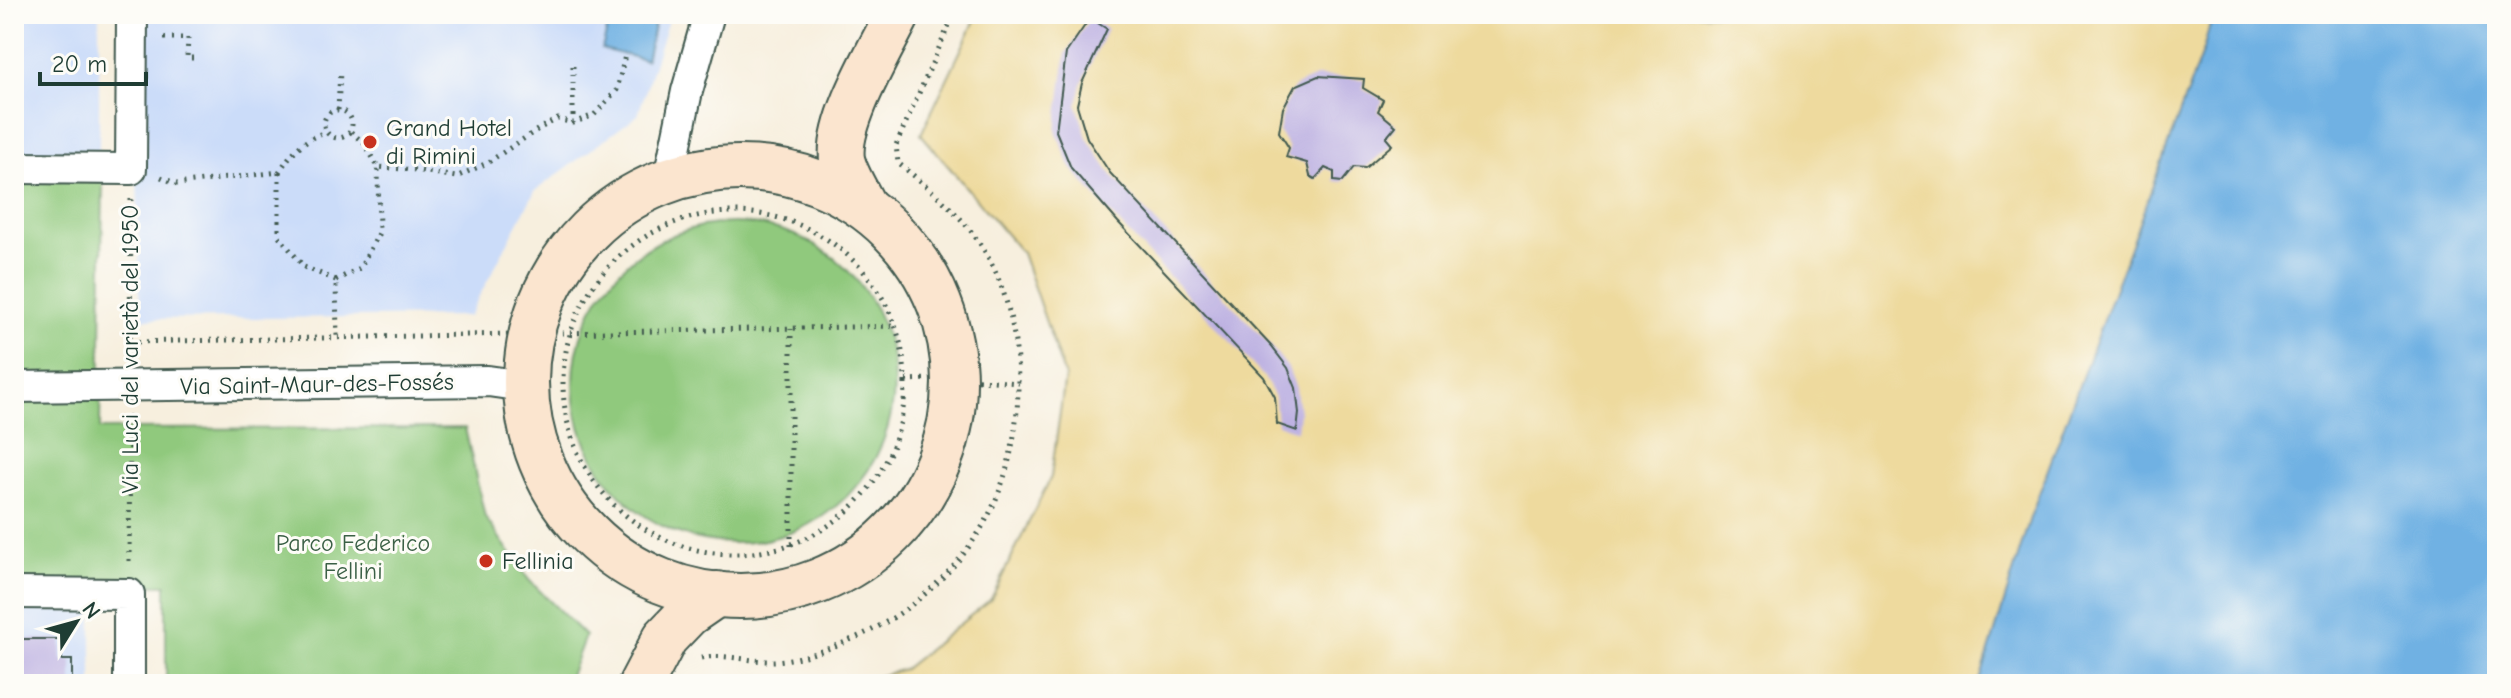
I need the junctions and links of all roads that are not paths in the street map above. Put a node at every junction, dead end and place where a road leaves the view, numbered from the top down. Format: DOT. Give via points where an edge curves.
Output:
graph roads {
  1 [pos="709,14"];
  2 [pos="898,14"];
  3 [pos="132,26"];
  4 [pos="14,168"];
  5 [pos="669,178"];
  6 [pos="863,205"];
  7 [pos="524,386"];
  8 [pos="14,387"];
  9 [pos="14,593"];
  10 [pos="717,594"];
  11 [pos="129,684"];
  12 [pos="641,684"];
  1 -- 5 [label="street"];
  2 -- 6 [label="street" via="848,117 842,145 843,163"];
  3 -- 4 [label="street, Via Luci del varietà del 1950" via="131,169"];
  5 -- 6 [label="street" via="735,166 802,176"];
  5 -- 7 [label="street" via="620,202 580,238 549,282 549,333"];
  6 -- 10 [label="street" via="911,252 943,312 955,378 946,447 915,508 866,558 803,588 734,597"];
  7 -- 8 [label="street, Via Saint-Maur-des-Fossés" via="488,381"];
  7 -- 10 [label="street" via="536,450 565,507 610,554 666,584"];
  9 -- 11 [label="street" via="129,594"];
  10 -- 12 [label="street" via="665,638"];
}
